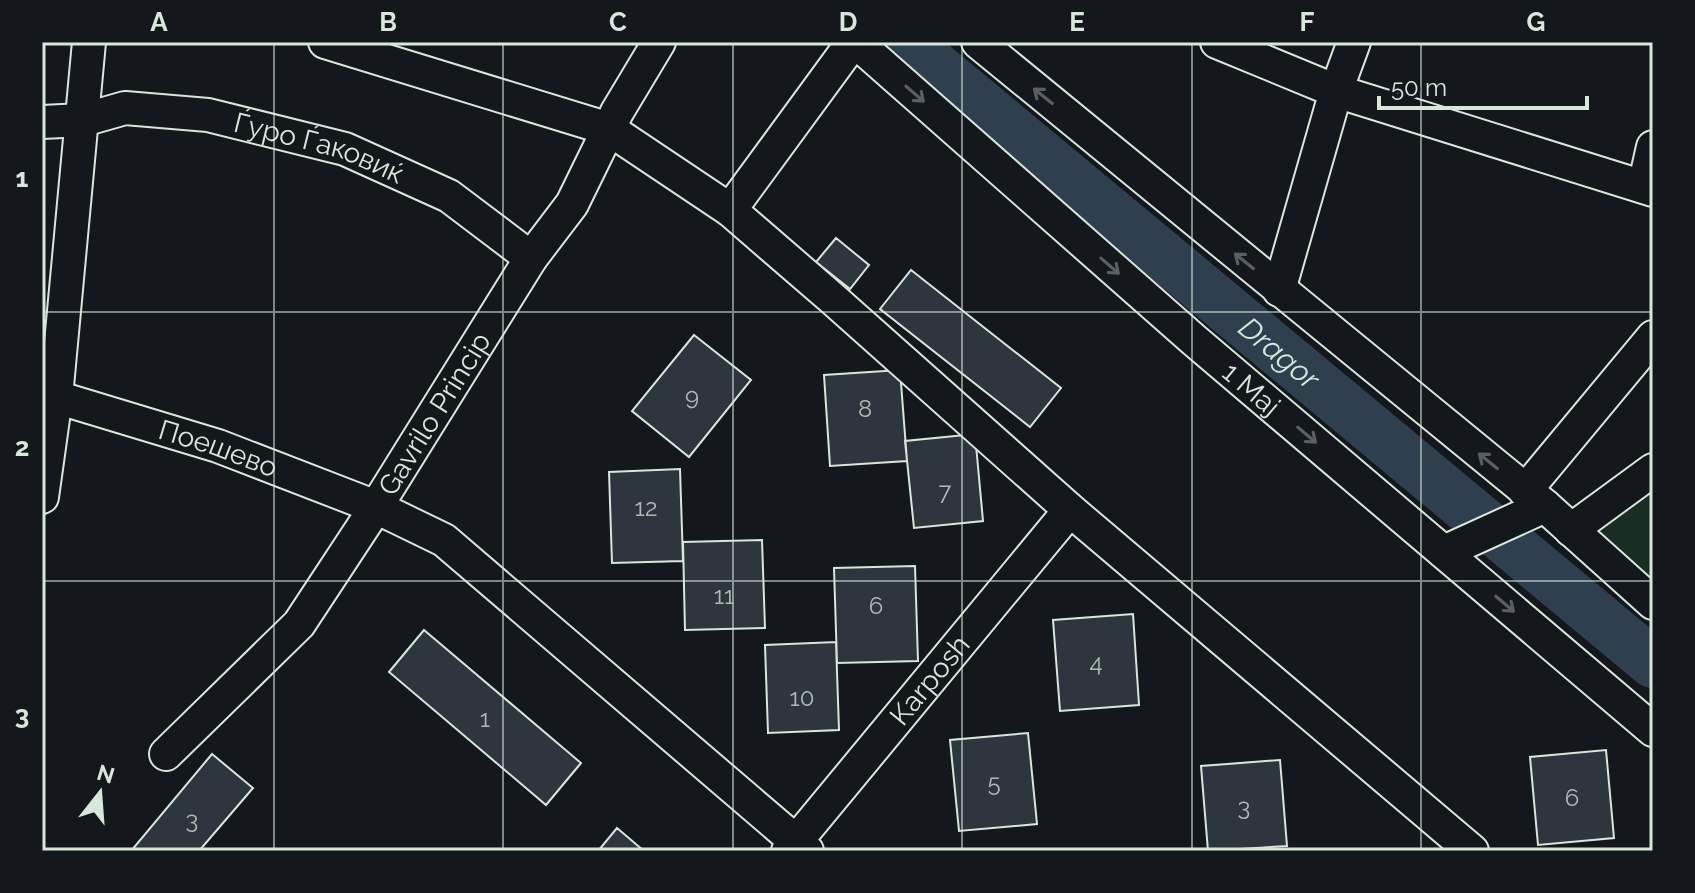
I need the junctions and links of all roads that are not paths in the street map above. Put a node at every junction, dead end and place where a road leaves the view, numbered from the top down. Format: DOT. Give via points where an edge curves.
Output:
graph roads {
  1 [pos="89,42"];
  2 [pos="325,42"];
  3 [pos="659,42"];
  4 [pos="855,42"];
  5 [pos="978,42"];
  6 [pos="1217,42"];
  7 [pos="1354,42"];
  8 [pos="1336,91"];
  9 [pos="83,120"];
  10 [pos="42,122"];
  11 [pos="609,129"];
  12 [pos="1653,147"];
  13 [pos="1648,188"];
  14 [pos="730,210"];
  15 [pos="531,258"];
  16 [pos="1279,290"];
  17 [pos="1653,337"];
  18 [pos="56,397"];
  19 [pos="1653,470"];
  20 [pos="42,497"];
  21 [pos="1531,504"];
  22 [pos="376,507"];
  23 [pos="1070,510"];
  24 [pos="1571,530"];
  25 [pos="1452,548"];
  26 [pos="1653,603"];
  27 [pos="1653,730"];
  28 [pos="166,754"];
  29 [pos="797,848"];
  30 [pos="1472,851"];
  1 -- 9 [label="street"];
  2 -- 11 [label="street"];
  3 -- 11 [label="street, Gavrilo Princip"];
  4 -- 14 [label="street"];
  4 -- 25 [label="street, 1 Maj, one-way" via="1194,340"];
  16 -- 5 [label="street, one-way"];
  6 -- 8 [label="street"];
  7 -- 8 [label="street"];
  8 -- 13 [label="street"];
  8 -- 16 [label="street"];
  9 -- 10 [label="street, Ѓуро Ѓаковиќ"];
  9 -- 15 [label="street, Ѓуро Ѓаковиќ" via="125,108 208,115 345,149 449,196"];
  9 -- 18 [label="street"];
  11 -- 14 [label="street"];
  11 -- 15 [label="street, Gavrilo Princip" via="572,204"];
  12 -- 13 [label="street"];
  14 -- 23 [label="street"];
  15 -- 22 [label="street, Gavrilo Princip"];
  21 -- 16 [label="street, one-way"];
  17 -- 21 [label="street"];
  18 -- 20 [label="street"];
  18 -- 22 [label="street, Поешево" via="218,446"];
  19 -- 24 [label="street"];
  21 -- 24 [label="street"];
  21 -- 25 [label="street"];
  22 -- 28 [label="street, Gavrilo Princip" via="299,624"];
  22 -- 29 [label="street, Поешево" via="444,540"];
  23 -- 29 [label="street, Karposh"];
  23 -- 30 [label="street"];
  24 -- 26 [label="street"];
  25 -- 27 [label="street, 1 Maj, one-way"];
}
